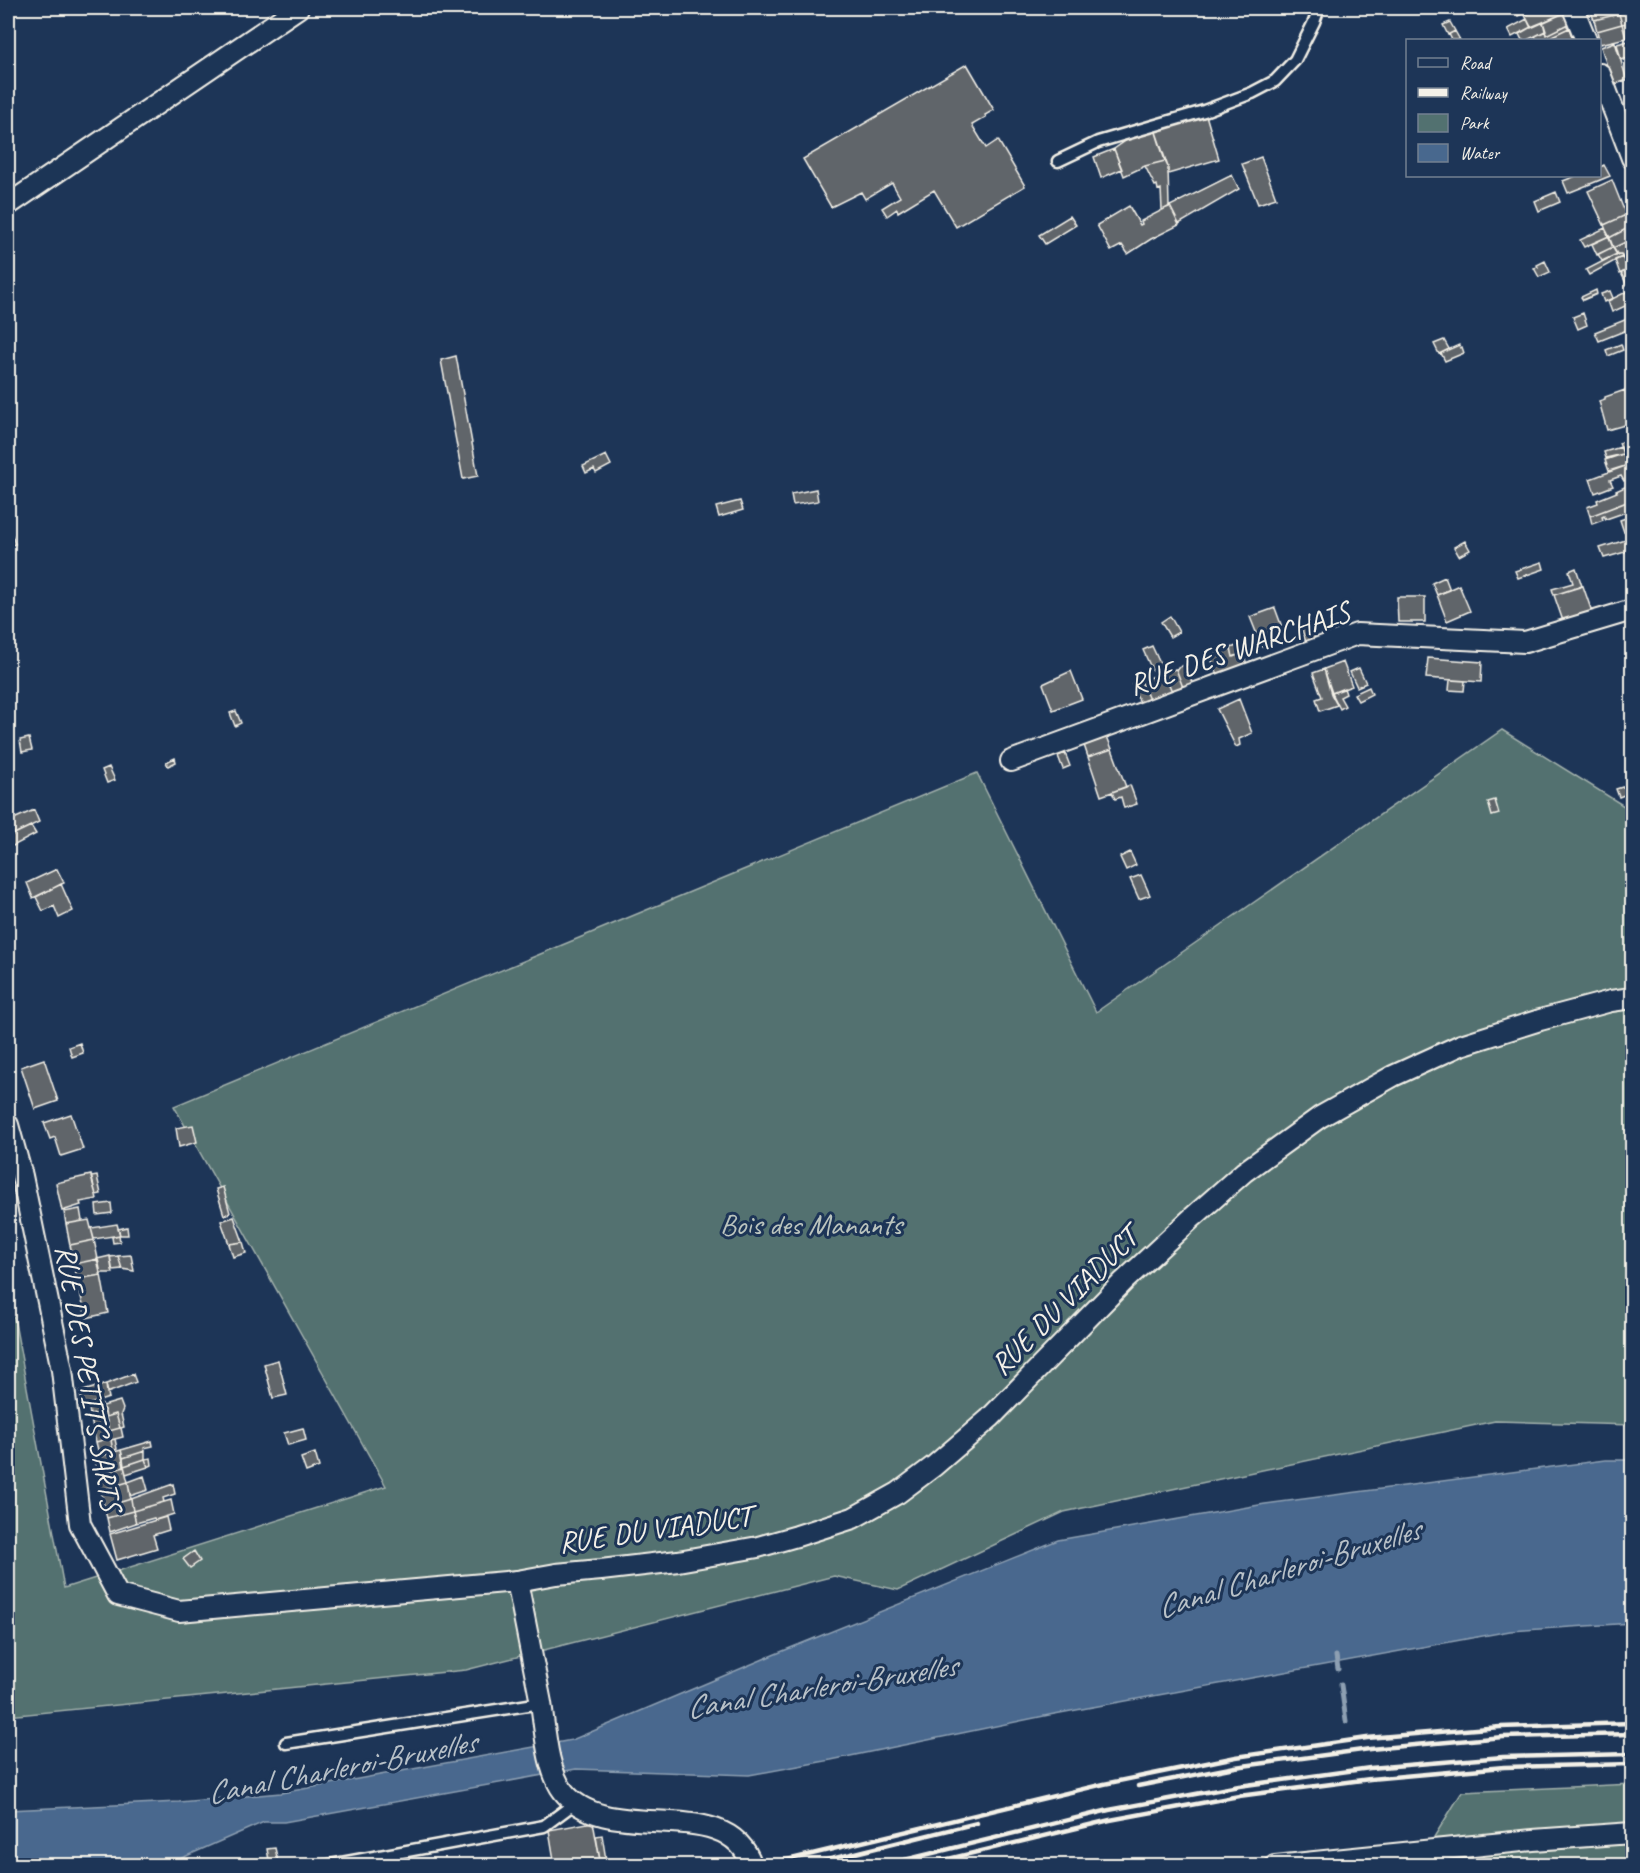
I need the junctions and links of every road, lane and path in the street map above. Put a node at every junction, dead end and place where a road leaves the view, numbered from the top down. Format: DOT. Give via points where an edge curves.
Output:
graph roads {
  1 [pos="298,8"];
  2 [pos="1319,8"];
  3 [pos="1573,8"];
  4 [pos="1586,39"];
  5 [pos="1601,79"];
  6 [pos="1632,158"];
  7 [pos="1058,161"];
  8 [pos="8,205"];
  9 [pos="1632,610"];
  10 [pos="1011,761"];
  11 [pos="1632,998"];
  12 [pos="8,1125"];
  13 [pos="517,1581"];
  14 [pos="541,1703"];
  15 [pos="286,1743"];
  16 [pos="575,1803"];
  17 [pos="1632,1833"];
  18 [pos="325,1866"];
  19 [pos="752,1866"];
  20 [pos="1275,1866"];
  1 -- 8 [label="street"];
  2 -- 7 [label="lane" via="1295,60 1275,81 1204,111 1098,142"];
  3 -- 4 [label="street"];
  5 -- 6 [label="street"];
  9 -- 10 [label="street, RUE DES WARCHAIS" via="1525,642 1357,634"];
  11 -- 13 [label="street, RUE DU VIADUCT" via="1540,1020 1461,1045 1393,1076 1320,1117 1244,1172 1193,1217 1124,1281 990,1418 934,1466 898,1493 852,1518 758,1547"];
  12 -- 13 [label="street, RUE DES PETITS SARTS" via="60,1360 80,1524 118,1594 179,1611"];
  13 -- 14 [label="street"];
  14 -- 15 [label="lane"];
  14 -- 16 [label="street" via="555,1776"];
  16 -- 18 [label="lane" via="544,1826"];
  16 -- 19 [label="street" via="605,1816 719,1829 737,1840"];
  17 -- 20 [label="street"];
}
